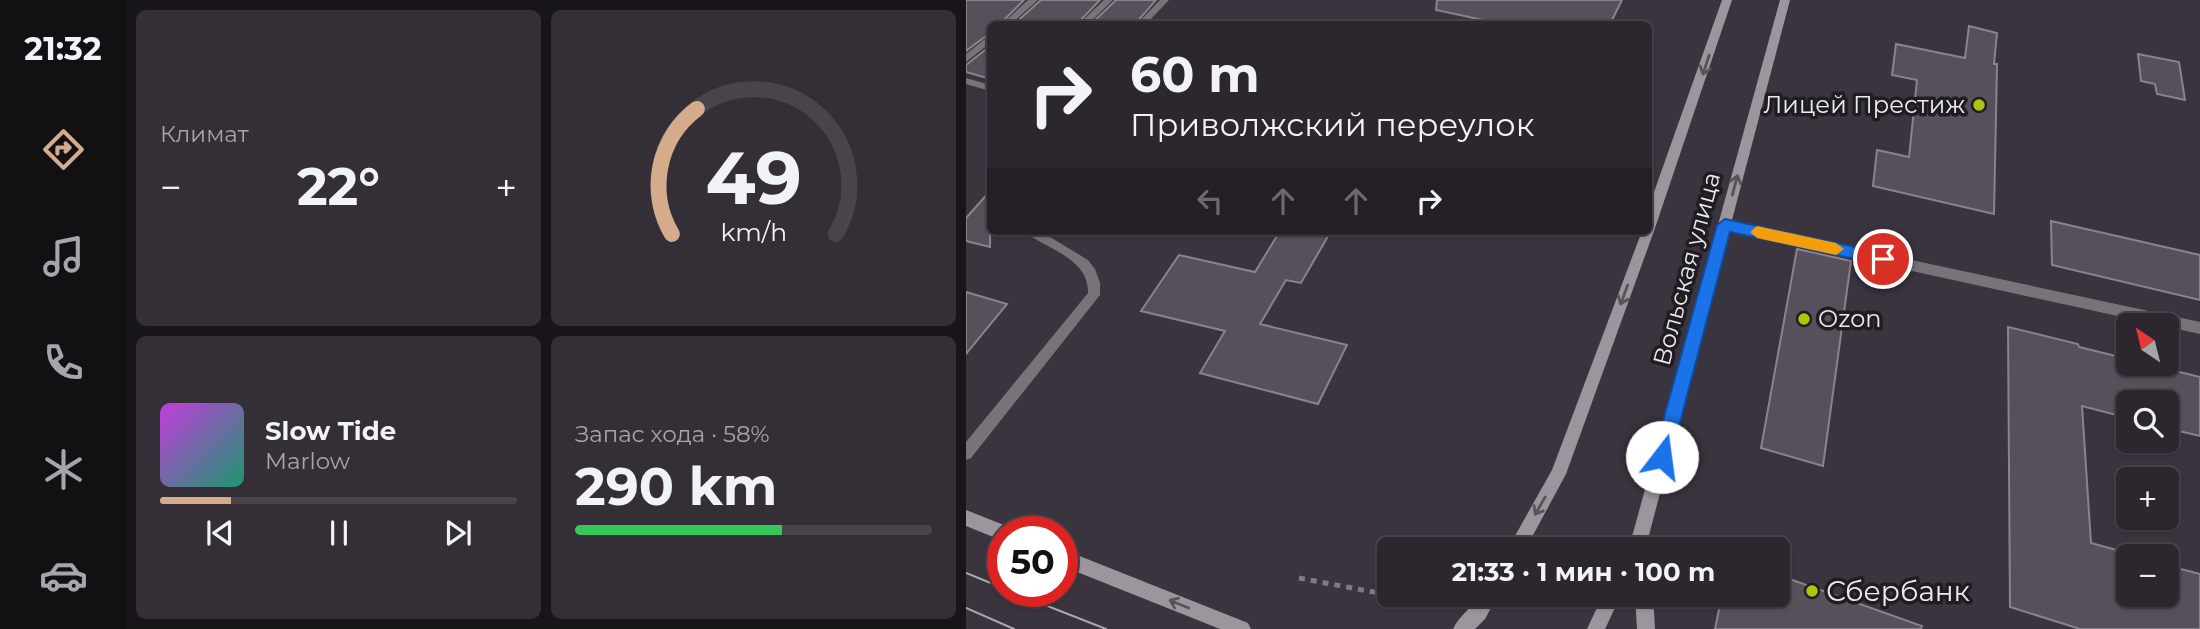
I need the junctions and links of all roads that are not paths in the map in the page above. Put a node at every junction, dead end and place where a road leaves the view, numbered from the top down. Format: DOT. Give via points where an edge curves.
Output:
graph roads {
  1 [pos="1034,0"];
  2 [pos="1109,0"];
  3 [pos="1166,0"];
  4 [pos="1727,0"];
  5 [pos="1785,0"];
  6 [pos="1010,21"];
  7 [pos="1086,21"];
  8 [pos="1144,21"];
  9 [pos="987,41"];
  10 [pos="966,59"];
  11 [pos="966,81"];
  12 [pos="987,87"];
  13 [pos="1652,218"];
  14 [pos="1725,225"];
  15 [pos="1037,235"];
  16 [pos="1646,235"];
  17 [pos="2200,328"];
  18 [pos="966,453"];
  19 [pos="966,518"];
  20 [pos="987,527"];
  21 [pos="1522,537"];
  22 [pos="1641,537"];
  23 [pos="1078,563"];
  24 [pos="1482,607"];
  25 [pos="1606,607"];
  26 [pos="1645,607"];
  27 [pos="1242,629"];
  28 [pos="1462,629"];
  29 [pos="1596,629"];
  30 [pos="1646,629"];
  1 -- 6 [label="lane"];
  2 -- 7 [label="lane"];
  3 -- 8 [label="lane"];
  4 -- 13 [label="main road, Вольская улица, one-way"];
  14 -- 5 [label="main road, Вольская улица, one-way"];
  9 -- 10 [label="lane"];
  11 -- 12 [label="lane"];
  14 -- 17 [label="street"];
  14 -- 22 [label="main road, Вольская улица"];
  15 -- 18 [label="lane" via="1091,269 1097,281 1094,295"];
  16 -- 21 [label="main road, Вольская улица, one-way" via="1558,474"];
  19 -- 20 [label="main road"];
  27 -- 23 [label="main road, one-way"];
  24 -- 28 [label="main road"];
  25 -- 29 [label="main road"];
  26 -- 30 [label="main road"];
}
